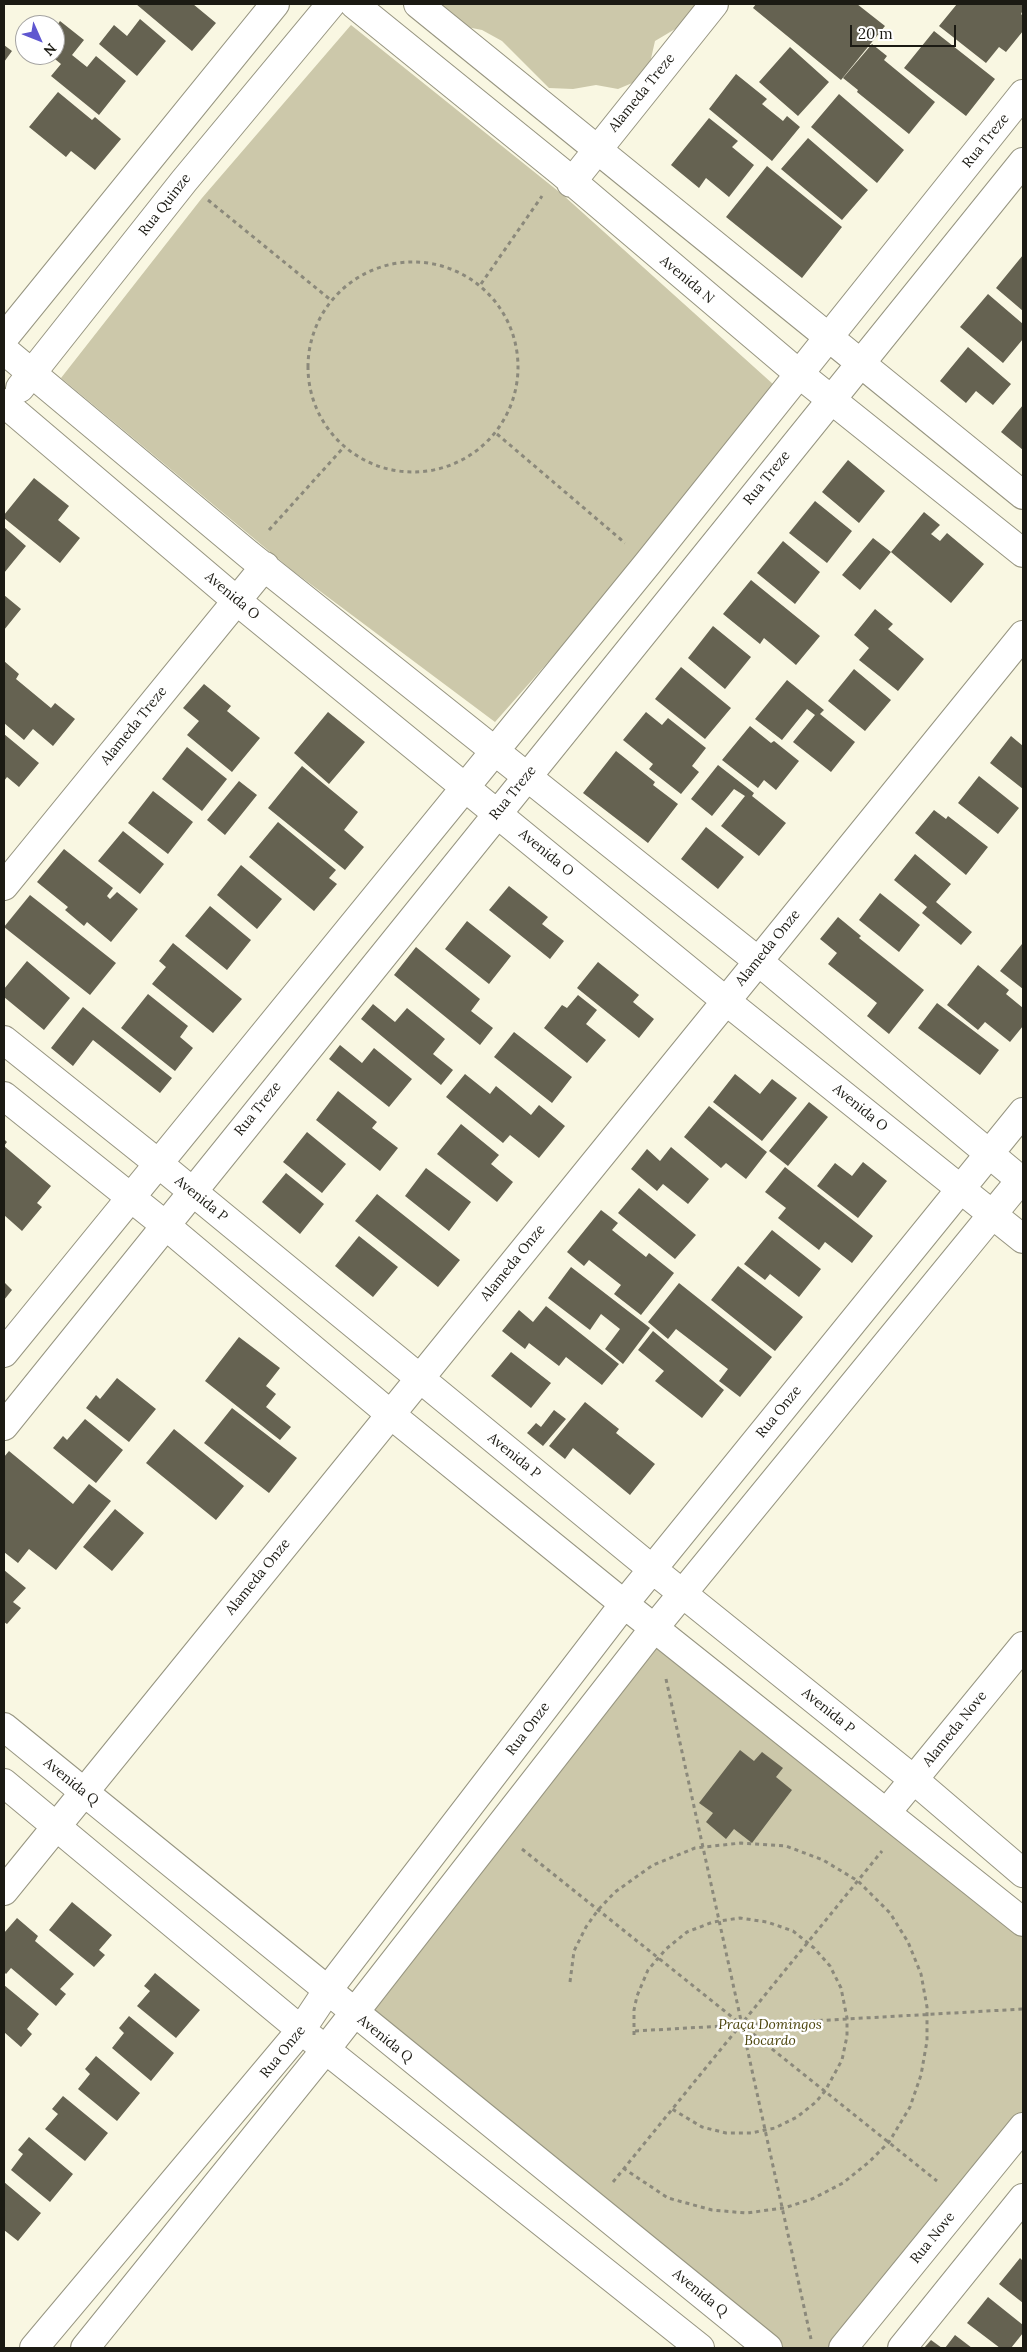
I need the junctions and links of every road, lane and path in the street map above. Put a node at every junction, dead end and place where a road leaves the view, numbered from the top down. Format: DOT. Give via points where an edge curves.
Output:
graph roads {
  1 [pos="275,4"];
  2 [pos="331,4"];
  3 [pos="354,4"];
  4 [pos="418,4"];
  5 [pos="714,4"];
  6 [pos="1023,94"];
  7 [pos="598,148"];
  8 [pos="1023,162"];
  9 [pos="565,177"];
  10 [pos="184,181"];
  11 [pos="481,284"];
  12 [pos="332,301"];
  13 [pos="828,336"];
  14 [pos="4,338"];
  15 [pos="4,350"];
  16 [pos="862,362"];
  17 [pos="798,373"];
  18 [pos="32,374"];
  19 [pos="831,399"];
  20 [pos="5,406"];
  21 [pos="497,434"];
  22 [pos="344,447"];
  23 [pos="1023,495"];
  24 [pos="1023,553"];
  25 [pos="256,560"];
  26 [pos="648,562"];
  27 [pos="237,601"];
  28 [pos="1023,635"];
  29 [pos="495,750"];
  30 [pos="527,775"];
  31 [pos="465,787"];
  32 [pos="497,813"];
  33 [pos="4,886"];
  34 [pos="758,961"];
  35 [pos="726,1001"];
  36 [pos="4,1040"];
  37 [pos="4,1096"];
  38 [pos="1023,1112"];
  39 [pos="988,1155"];
  40 [pos="158,1164"];
  41 [pos="1022,1180"];
  42 [pos="961,1189"];
  43 [pos="192,1191"];
  44 [pos="130,1198"];
  45 [pos="993,1214"];
  46 [pos="165,1225"];
  47 [pos="1023,1239"];
  48 [pos="4,1353"];
  49 [pos="420,1378"];
  50 [pos="390,1414"];
  51 [pos="4,1426"];
  52 [pos="652,1569"];
  53 [pos="683,1593"];
  54 [pos="624,1604"];
  55 [pos="654,1627"];
  56 [pos="1023,1646"];
  57 [pos="665,1675"];
  58 [pos="4,1727"];
  59 [pos="913,1780"];
  60 [pos="4,1783"];
  61 [pos="83,1792"];
  62 [pos="895,1819"];
  63 [pos="56,1826"];
  64 [pos="497,1829"];
  65 [pos="702,1847"];
  66 [pos="1023,1872"];
  67 [pos="858,1881"];
  68 [pos="4,1891"];
  69 [pos="598,1910"];
  70 [pos="720,1921"];
  71 [pos="1023,1922"];
  72 [pos="808,1942"];
  73 [pos="658,1958"];
  74 [pos="570,1982"];
  75 [pos="327,1991"];
  76 [pos="1023,2010"];
  77 [pos="353,2013"];
  78 [pos="927,2015"];
  79 [pos="847,2018"];
  80 [pos="740,2024"];
  81 [pos="301,2030"];
  82 [pos="326,2049"];
  83 [pos="825,2091"];
  84 [pos="672,2109"];
  85 [pos="1023,2128"];
  86 [pos="766,2129"];
  87 [pos="889,2142"];
  88 [pos="623,2168"];
  89 [pos="1023,2198"];
  90 [pos="963,2201"];
  91 [pos="592,2206"];
  92 [pos="784,2208"];
  93 [pos="34,2348"];
  94 [pos="85,2348"];
  95 [pos="700,2348"];
  96 [pos="768,2348"];
  97 [pos="813,2348"];
  98 [pos="843,2348"];
  99 [pos="902,2348"];
  1 -- 14 [label="street"];
  2 -- 10 [label="street, Rua Quinze"];
  3 -- 9 [label="street, Avenida N"];
  4 -- 7 [label="street"];
  5 -- 7 [label="street, Alameda Treze"];
  6 -- 13 [label="street, Rua Treze"];
  7 -- 9 [label="street, Alameda Treze"];
  7 -- 13 [label="street"];
  8 -- 16 [label="street, Rua Treze"];
  9 -- 11 [label="path"];
  9 -- 17 [label="street, Avenida N"];
  10 -- 12 [label="path"];
  10 -- 18 [label="street, Rua Quinze"];
  11 -- 12 [label="path" via="446,265 406,260 369,270"];
  11 -- 21 [label="path" via="509,318 519,357 515,396"];
  12 -- 22 [label="path" via="317,322 308,357 310,391 323,422"];
  13 -- 16 [label="street"];
  13 -- 17 [label="street, Rua Treze"];
  15 -- 18 [label="street"];
  16 -- 19 [label="street, Rua Treze"];
  16 -- 23 [label="street"];
  17 -- 19 [label="street, Avenida N"];
  17 -- 26 [label="street, Rua Treze"];
  18 -- 20 [label="street, Rua Quinze"];
  18 -- 25 [label="street"];
  19 -- 24 [label="street, Avenida N"];
  19 -- 30 [label="street, Rua Treze"];
  20 -- 27 [label="street, Avenida O"];
  21 -- 22 [label="path" via="471,456 441,469 407,472 373,465"];
  21 -- 26 [label="path"];
  22 -- 25 [label="path"];
  25 -- 27 [label="street, Alameda Treze"];
  25 -- 29 [label="street"];
  26 -- 29 [label="street, Rua Treze"];
  27 -- 31 [label="street, Avenida O"];
  27 -- 33 [label="street, Alameda Treze"];
  28 -- 34 [label="street, Alameda Onze"];
  29 -- 30 [label="street"];
  29 -- 31 [label="street, Rua Treze"];
  30 -- 32 [label="street, Rua Treze"];
  30 -- 34 [label="street"];
  31 -- 32 [label="street, Avenida O"];
  31 -- 40 [label="street, Rua Treze"];
  32 -- 35 [label="street, Avenida O"];
  32 -- 43 [label="street, Rua Treze"];
  34 -- 35 [label="street, Alameda Onze"];
  34 -- 39 [label="street"];
  35 -- 42 [label="street, Avenida O"];
  35 -- 49 [label="street, Alameda Onze"];
  36 -- 40 [label="street, Avenida P"];
  37 -- 44 [label="street"];
  38 -- 39 [label="street, Rua Onze"];
  39 -- 41 [label="street"];
  39 -- 42 [label="street, Rua Onze"];
  40 -- 43 [label="street, Avenida P"];
  40 -- 44 [label="street, Rua Treze"];
  41 -- 45 [label="street"];
  42 -- 45 [label="street, Avenida O"];
  42 -- 52 [label="street, Rua Onze"];
  43 -- 46 [label="street, Rua Treze"];
  43 -- 49 [label="street, Avenida P"];
  44 -- 46 [label="street"];
  44 -- 48 [label="street, Rua Treze"];
  45 -- 47 [label="street, Avenida O"];
  45 -- 53 [label="street"];
  46 -- 50 [label="street"];
  46 -- 51 [label="street, Rua Treze"];
  49 -- 50 [label="street, Alameda Onze"];
  49 -- 52 [label="street, Avenida P"];
  50 -- 54 [label="street"];
  50 -- 61 [label="street, Alameda Onze"];
  52 -- 53 [label="street, Avenida P"];
  52 -- 54 [label="street, Rua Onze"];
  53 -- 55 [label="street"];
  53 -- 59 [label="street, Avenida P"];
  54 -- 55 [label="street"];
  54 -- 75 [label="street, Rua Onze"];
  55 -- 62 [label="street"];
  55 -- 64 [label="street"];
  56 -- 59 [label="street, Alameda Nove"];
  57 -- 65 [label="path"];
  58 -- 61 [label="street, Avenida Q"];
  59 -- 62 [label="street, Alameda Nove"];
  59 -- 66 [label="street, Avenida P"];
  60 -- 63 [label="street"];
  61 -- 63 [label="street, Alameda Onze"];
  61 -- 75 [label="street, Avenida Q"];
  62 -- 67 [label="path"];
  62 -- 71 [label="street"];
  63 -- 68 [label="street, Alameda Onze"];
  63 -- 81 [label="street"];
  64 -- 69 [label="path"];
  64 -- 77 [label="street"];
  65 -- 67 [label="path" via="741,1843 786,1846 823,1860"];
  65 -- 69 [label="path" via="653,1865 615,1892"];
  65 -- 70 [label="path"];
  67 -- 72 [label="path"];
  67 -- 78 [label="path" via="890,1913 908,1942 921,1974"];
  69 -- 73 [label="path"];
  69 -- 74 [label="path" via="574,1951"];
  70 -- 72 [label="path" via="740,1918 768,1922 793,1931"];
  70 -- 73 [label="path" via="687,1932"];
  70 -- 80 [label="path"];
  72 -- 79 [label="path" via="830,1966 841,1988"];
  72 -- 80 [label="path"];
  73 -- 80 [label="path"];
  73 -- 80 [label="path" via="648,1970 637,1996 634,2033"];
  75 -- 77 [label="street, Avenida Q"];
  75 -- 81 [label="street, Rua Onze"];
  76 -- 78 [label="path"];
  77 -- 82 [label="street"];
  77 -- 91 [label="street, Avenida Q"];
  78 -- 79 [label="path"];
  78 -- 87 [label="path" via="928,2041 921,2075 910,2107"];
  79 -- 80 [label="path"];
  79 -- 83 [label="path" via="842,2060"];
  80 -- 83 [label="path"];
  80 -- 84 [label="path"];
  80 -- 86 [label="path"];
  81 -- 82 [label="street"];
  81 -- 93 [label="street, Rua Onze"];
  82 -- 94 [label="street"];
  82 -- 95 [label="street"];
  83 -- 86 [label="path" via="797,2117"];
  83 -- 87 [label="path"];
  84 -- 86 [label="path" via="702,2127 726,2133"];
  84 -- 88 [label="path"];
  85 -- 90 [label="street, Rua Nove"];
  86 -- 92 [label="path"];
  87 -- 90 [label="path"];
  87 -- 92 [label="path" via="843,2184"];
  88 -- 91 [label="path"];
  88 -- 92 [label="path" via="668,2198 712,2210 746,2213"];
  89 -- 99 [label="street"];
  90 -- 98 [label="street, Rua Nove"];
  91 -- 96 [label="street, Avenida Q"];
  92 -- 97 [label="path"];
}
